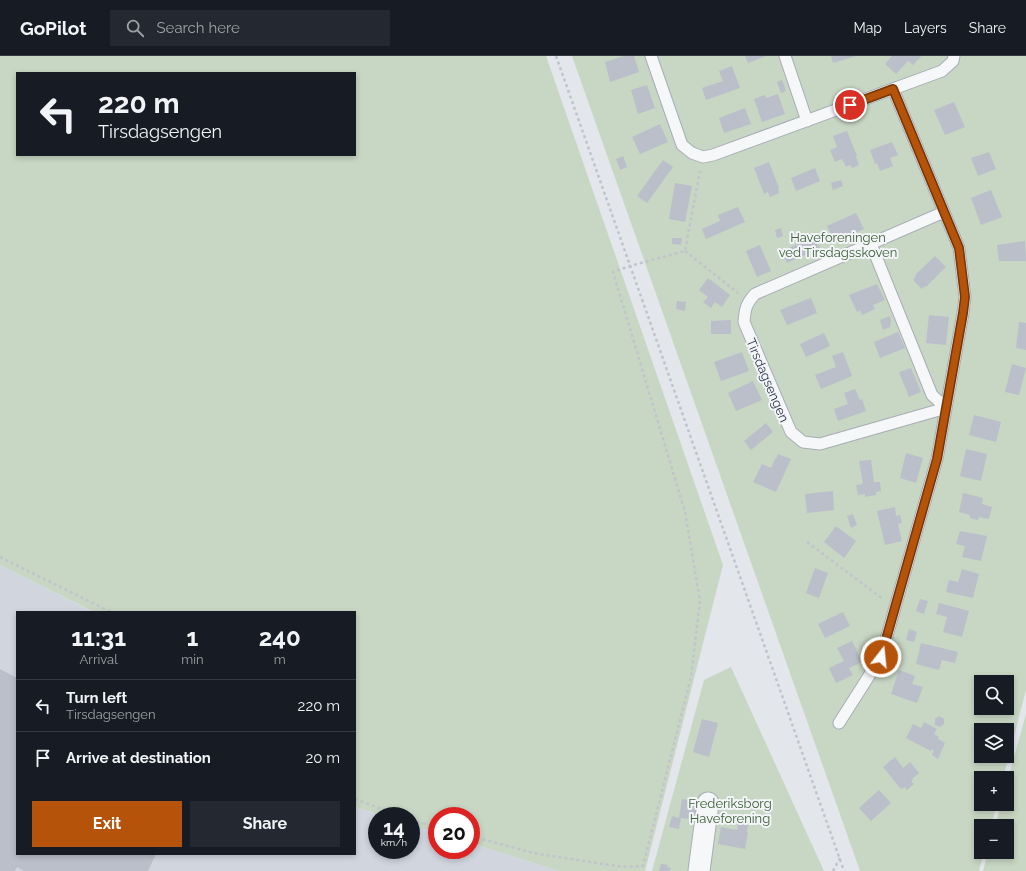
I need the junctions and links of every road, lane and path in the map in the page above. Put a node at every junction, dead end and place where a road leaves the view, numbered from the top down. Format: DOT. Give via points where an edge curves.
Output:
graph roads {
  1 [pos="556,56"];
  2 [pos="651,56"];
  3 [pos="785,56"];
  4 [pos="954,56"];
  5 [pos="893,89"];
  6 [pos="807,121"];
  7 [pos="703,157"];
  8 [pos="944,212"];
  9 [pos="871,244"];
  10 [pos="685,251"];
  11 [pos="630,266"];
  12 [pos="748,301"];
  13 [pos="946,408"];
  14 [pos="807,542"];
  15 [pos="0,557"];
  16 [pos="895,608"];
  17 [pos="109,611"];
  18 [pos="839,723"];
  19 [pos="356,799"];
  20 [pos="708,803"];
  21 [pos="376,807"];
  22 [pos="480,838"];
  23 [pos="840,858"];
  24 [pos="699,871"];
  25 [pos="833,871"];
  26 [pos="844,871"];
  1 -- 11 [label="path"];
  2 -- 7 [label="lane" via="682,145"];
  3 -- 6 [label="lane"];
  4 -- 5 [label="lane" via="953,61 942,71"];
  5 -- 6 [label="lane"];
  5 -- 8 [label="lane"];
  6 -- 7 [label="lane"];
  7 -- 10 [label="path"];
  8 -- 9 [label="lane"];
  8 -- 13 [label="lane" via="959,248 965,297"];
  9 -- 12 [label="lane" via="755,294"];
  9 -- 13 [label="lane" via="932,395"];
  10 -- 11 [label="path"];
  10 -- 12 [label="path"];
  11 -- 22 [label="path" via="613,272 685,512 700,601 691,677 643,866 623,867 533,853"];
  11 -- 23 [label="path"];
  12 -- 13 [label="lane, Tirsdagsengen" via="744,322 791,432 804,442 820,444"];
  13 -- 16 [label="lane" via="937,459"];
  14 -- 16 [label="path"];
  15 -- 17 [label="path"];
  16 -- 18 [label="lane" via="881,657"];
  19 -- 21 [label="path"];
  20 -- 24 [label="street"];
  23 -- 25 [label="path"];
  23 -- 26 [label="path"];
}
